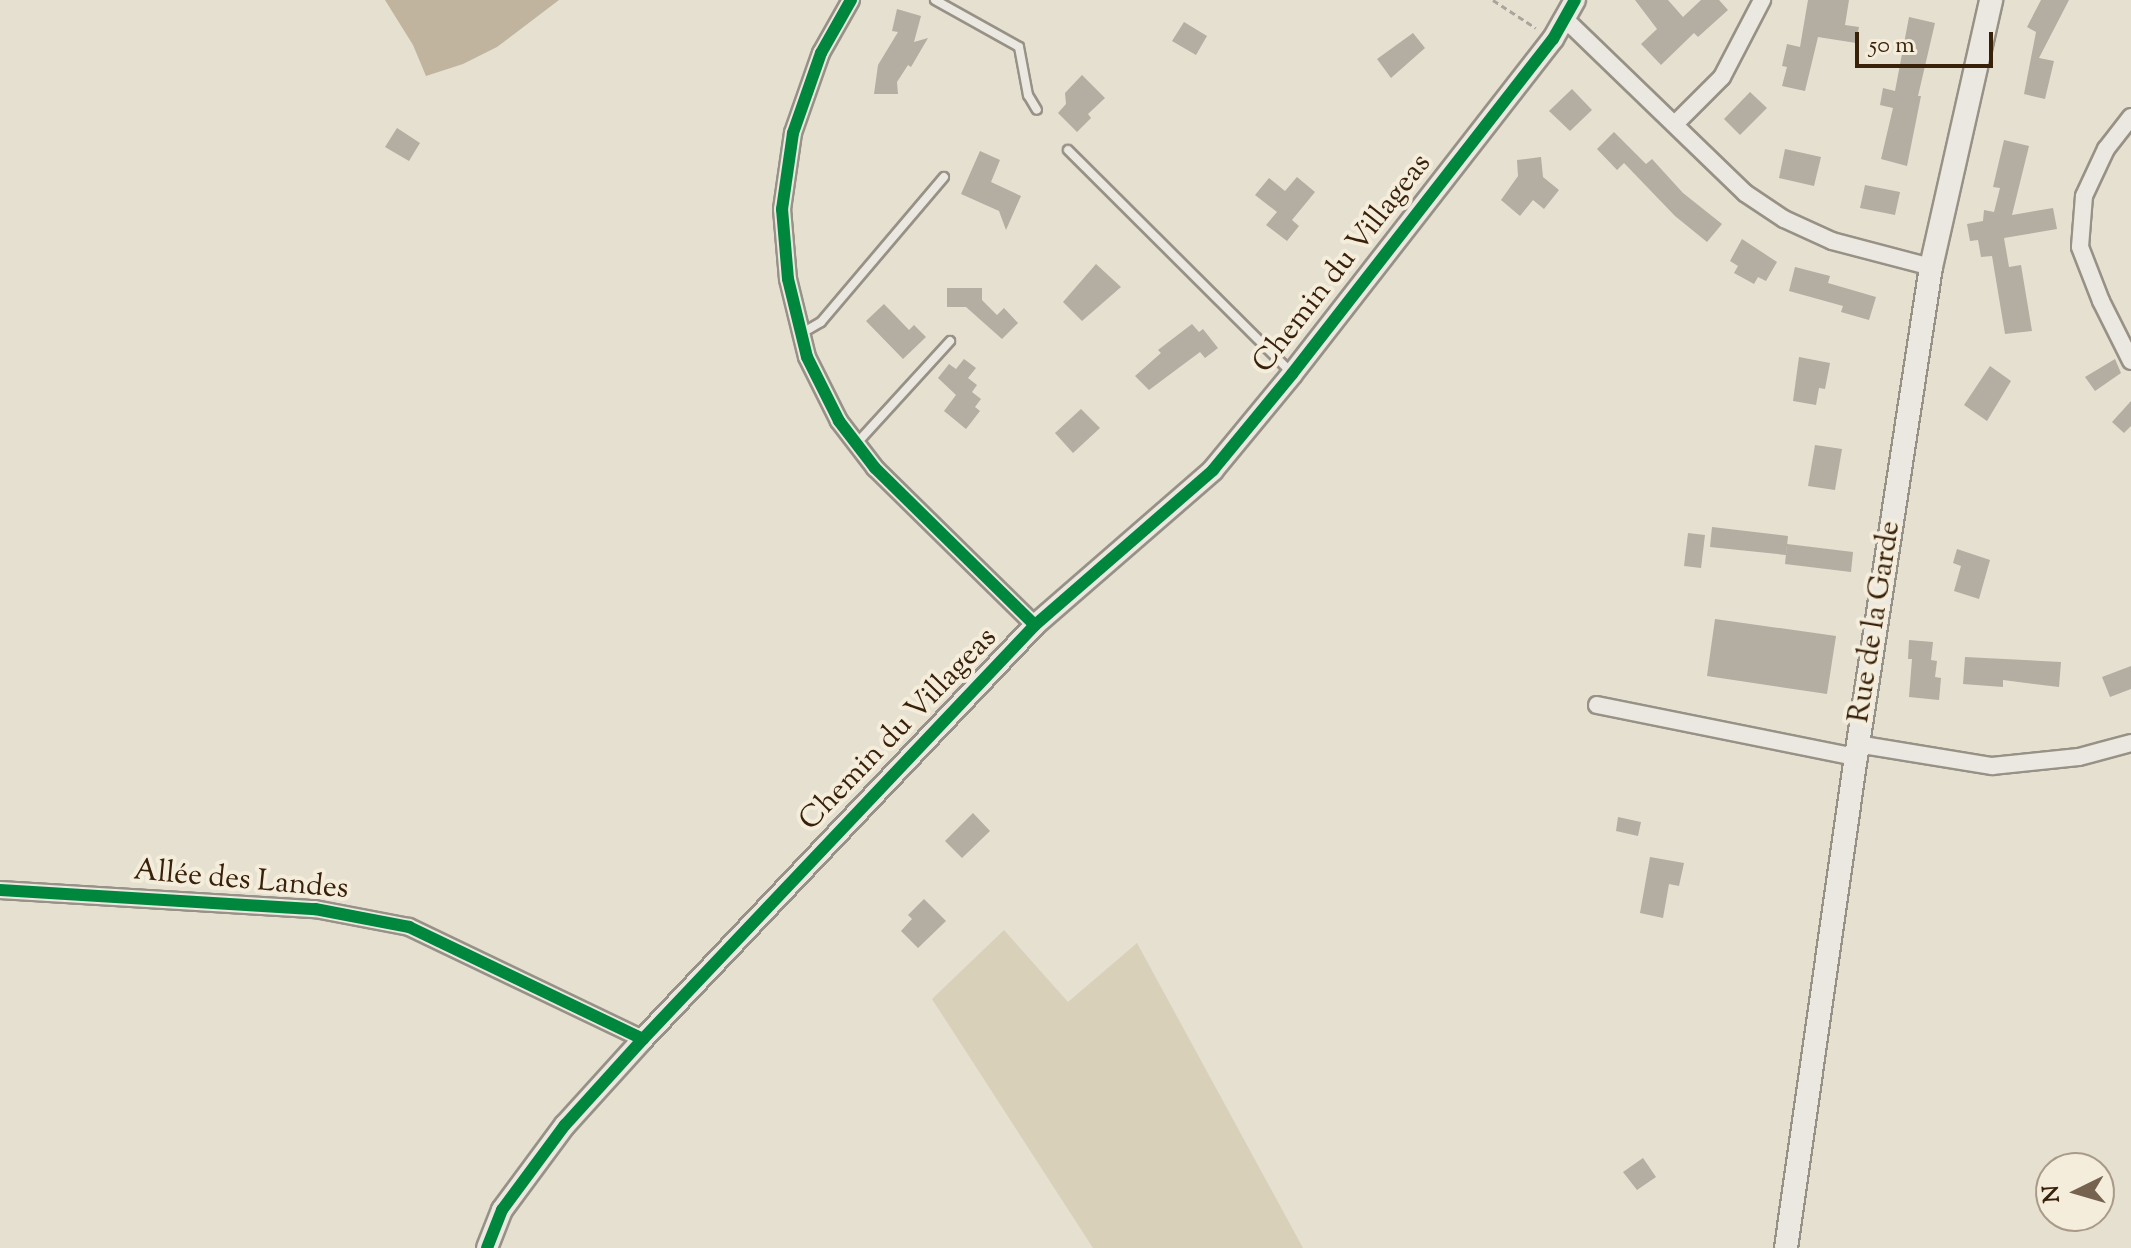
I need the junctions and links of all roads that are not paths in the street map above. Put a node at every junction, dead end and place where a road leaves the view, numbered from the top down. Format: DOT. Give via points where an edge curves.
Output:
graph roads {
  1 [pos="851,0"];
  2 [pos="935,0"];
  3 [pos="1575,0"];
  4 [pos="1762,0"];
  5 [pos="1991,0"];
  6 [pos="1566,20"];
  7 [pos="1037,110"];
  8 [pos="2131,117"];
  9 [pos="1676,123"];
  10 [pos="1068,150"];
  11 [pos="944,177"];
  12 [pos="1931,267"];
  13 [pos="801,334"];
  14 [pos="950,341"];
  15 [pos="2131,361"];
  16 [pos="1292,374"];
  17 [pos="856,444"];
  18 [pos="1035,625"];
  19 [pos="1597,705"];
  20 [pos="2131,743"];
  21 [pos="1856,750"];
  22 [pos="0,890"];
  23 [pos="643,1039"];
  24 [pos="487,1248"];
  25 [pos="1786,1248"];
  1 -- 13 [label="street" via="821,53 793,133 782,209 788,279"];
  2 -- 7 [label="lane" via="1019,47 1028,95"];
  3 -- 6 [label="street, Chemin du Villageas"];
  4 -- 9 [label="street" via="1722,77"];
  5 -- 12 [label="main road, Rue de la Garde"];
  6 -- 9 [label="street"];
  6 -- 16 [label="street, Chemin du Villageas"];
  8 -- 15 [label="street" via="2106,149 2084,196 2080,247"];
  9 -- 12 [label="street" via="1745,193 1784,219 1832,241"];
  10 -- 16 [label="lane"];
  11 -- 13 [label="lane" via="821,322"];
  12 -- 21 [label="main road, Rue de la Garde"];
  13 -- 17 [label="street" via="807,357"];
  14 -- 17 [label="lane"];
  16 -- 18 [label="street, Chemin du Villageas" via="1213,470"];
  17 -- 18 [label="street"];
  18 -- 23 [label="street, Chemin du Villageas"];
  19 -- 21 [label="street"];
  20 -- 21 [label="street" via="2079,757 1992,766"];
  21 -- 25 [label="main road, Rue de la Garde"];
  22 -- 23 [label="street, Allée des Landes" via="315,909 409,927"];
  23 -- 24 [label="street, Chemin du Villageas" via="556,1137 502,1210"];
}
